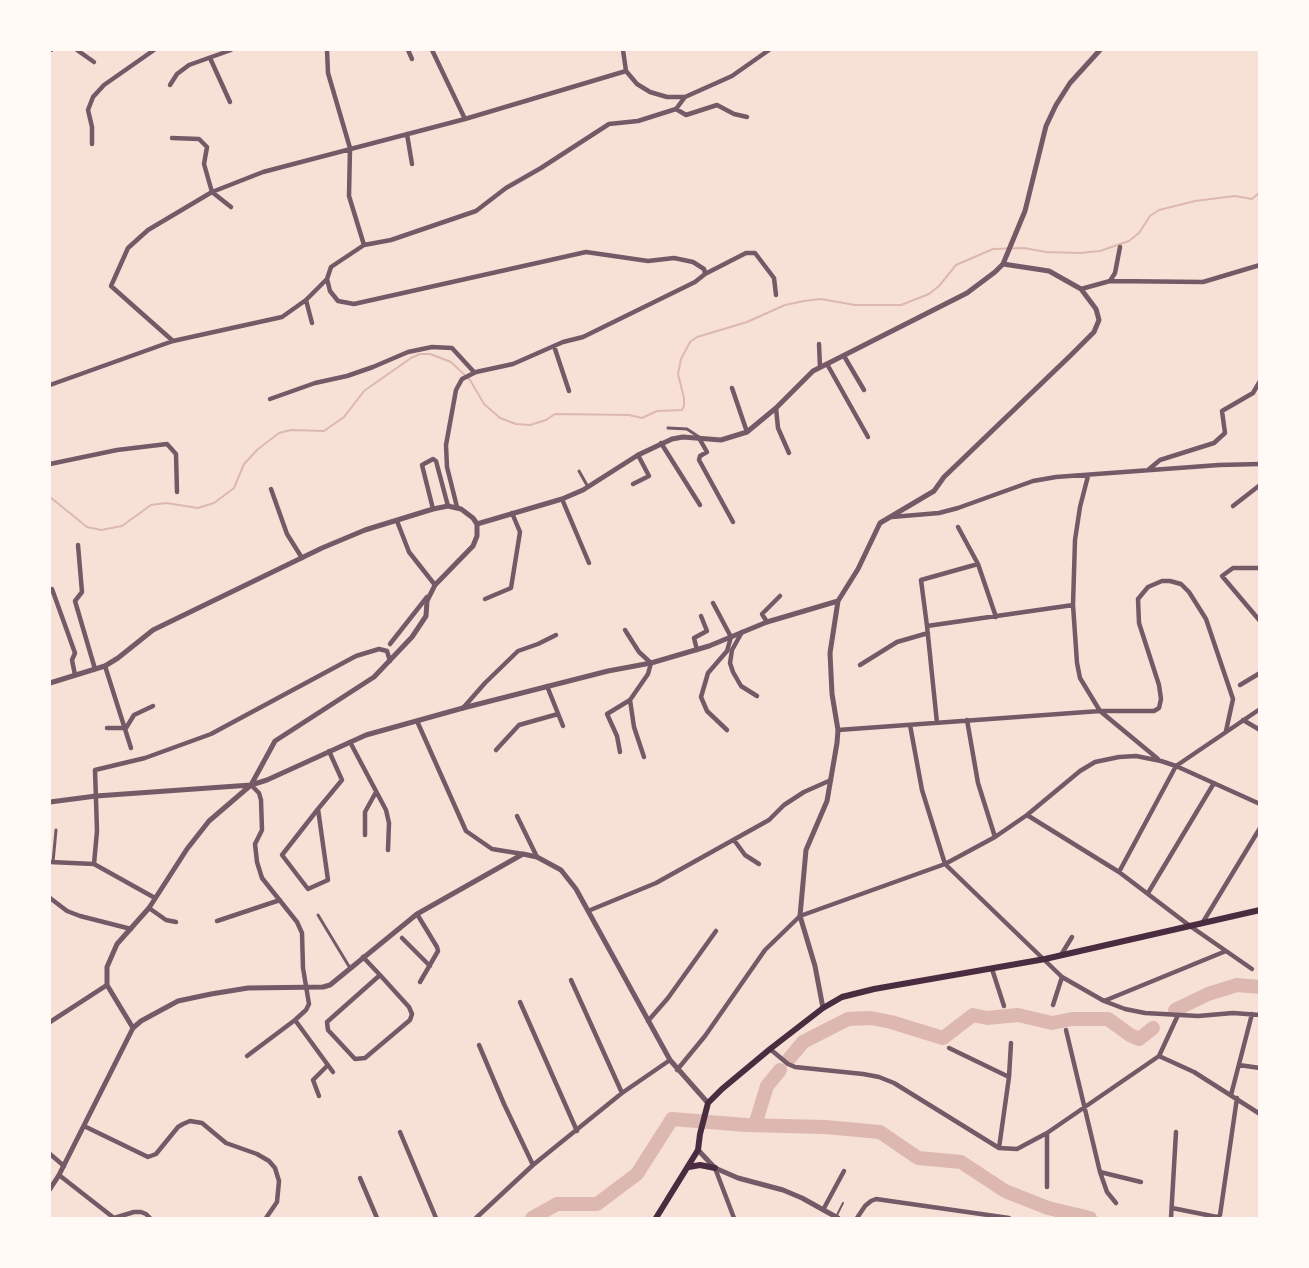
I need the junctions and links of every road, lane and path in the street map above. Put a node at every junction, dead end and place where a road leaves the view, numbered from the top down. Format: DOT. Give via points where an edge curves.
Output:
graph roads {
  1 [pos="77,50"];
  2 [pos="154,50"];
  3 [pos="231,50"];
  4 [pos="327,50"];
  5 [pos="408,50"];
  6 [pos="432,50"];
  7 [pos="623,50"];
  8 [pos="769,50"];
  9 [pos="1100,50"];
  10 [pos="210,58"];
  11 [pos="412,59"];
  12 [pos="94,62"];
  13 [pos="626,71"];
  14 [pos="170,85"];
  15 [pos="685,97"];
  16 [pos="230,102"];
  17 [pos="676,109"];
  18 [pos="747,117"];
  19 [pos="465,119"];
  20 [pos="407,134"];
  21 [pos="172,138"];
  22 [pos="92,144"];
  23 [pos="350,148"];
  24 [pos="412,164"];
  25 [pos="212,192"];
  26 [pos="231,207"];
  27 [pos="364,245"];
  28 [pos="1120,247"];
  29 [pos="1003,264"];
  30 [pos="1260,265"];
  31 [pos="705,274"];
  32 [pos="327,279"];
  33 [pos="1110,281"];
  34 [pos="1081,289"];
  35 [pos="776,295"];
  36 [pos="306,300"];
  37 [pos="312,323"];
  38 [pos="173,341"];
  39 [pos="819,344"];
  40 [pos="554,346"];
  41 [pos="844,356"];
  42 [pos="828,364"];
  43 [pos="820,367"];
  44 [pos="473,373"];
  45 [pos="1260,381"];
  46 [pos="50,385"];
  47 [pos="732,388"];
  48 [pos="864,390"];
  49 [pos="569,391"];
  50 [pos="270,399"];
  51 [pos="776,408"];
  52 [pos="668,428"];
  53 [pos="747,432"];
  54 [pos="868,437"];
  55 [pos="699,438"];
  56 [pos="660,443"];
  57 [pos="789,453"];
  58 [pos="638,455"];
  59 [pos="50,464"];
  60 [pos="1260,464"];
  61 [pos="1148,470"];
  62 [pos="579,471"];
  63 [pos="1088,476"];
  64 [pos="633,484"];
  65 [pos="1260,485"];
  66 [pos="588,487"];
  67 [pos="272,489"];
  68 [pos="177,492"];
  69 [pos="562,498"];
  70 [pos="700,505"];
  71 [pos="448,506"];
  72 [pos="1233,506"];
  73 [pos="457,507"];
  74 [pos="433,509"];
  75 [pos="512,513"];
  76 [pos="886,518"];
  77 [pos="397,521"];
  78 [pos="733,522"];
  79 [pos="477,524"];
  80 [pos="958,527"];
  81 [pos="78,545"];
  82 [pos="302,558"];
  83 [pos="589,563"];
  84 [pos="978,564"];
  85 [pos="1260,565"];
  86 [pos="435,585"];
  87 [pos="52,589"];
  88 [pos="429,594"];
  89 [pos="780,596"];
  90 [pos="485,599"];
  91 [pos="838,601"];
  92 [pos="714,603"];
  93 [pos="1073,605"];
  94 [pos="701,616"];
  95 [pos="996,617"];
  96 [pos="1260,621"];
  97 [pos="767,622"];
  98 [pos="927,626"];
  99 [pos="625,630"];
  100 [pos="743,632"];
  101 [pos="928,633"];
  102 [pos="556,635"];
  103 [pos="731,637"];
  104 [pos="390,644"];
  105 [pos="697,650"];
  106 [pos="390,662"];
  107 [pos="651,663"];
  108 [pos="860,665"];
  109 [pos="105,666"];
  110 [pos="95,669"];
  111 [pos="1260,673"];
  112 [pos="75,675"];
  113 [pos="50,683"];
  114 [pos="1240,685"];
  115 [pos="548,686"];
  116 [pos="757,696"];
  117 [pos="630,700"];
  118 [pos="153,706"];
  119 [pos="463,708"];
  120 [pos="1260,709"];
  121 [pos="1100,711"];
  122 [pos="558,714"];
  123 [pos="967,720"];
  124 [pos="1243,720"];
  125 [pos="417,721"];
  126 [pos="937,723"];
  127 [pos="910,725"];
  128 [pos="563,726"];
  129 [pos="126,728"];
  130 [pos="107,729"];
  131 [pos="727,730"];
  132 [pos="838,730"];
  133 [pos="1260,730"];
  134 [pos="1226,731"];
  135 [pos="350,742"];
  136 [pos="131,748"];
  137 [pos="496,750"];
  138 [pos="329,752"];
  139 [pos="620,752"];
  140 [pos="644,757"];
  141 [pos="1161,761"];
  142 [pos="1176,766"];
  143 [pos="831,780"];
  144 [pos="1214,783"];
  145 [pos="251,785"];
  146 [pos="376,792"];
  147 [pos="96,796"];
  148 [pos="50,802"];
  149 [pos="1260,804"];
  150 [pos="318,809"];
  151 [pos="1027,815"];
  152 [pos="517,816"];
  153 [pos="1260,828"];
  154 [pos="56,830"];
  155 [pos="365,835"];
  156 [pos="994,837"];
  157 [pos="734,840"];
  158 [pos="388,850"];
  159 [pos="523,854"];
  160 [pos="537,857"];
  161 [pos="51,862"];
  162 [pos="94,864"];
  163 [pos="759,864"];
  164 [pos="945,864"];
  165 [pos="1119,872"];
  166 [pos="1148,893"];
  167 [pos="50,898"];
  168 [pos="155,898"];
  169 [pos="280,900"];
  170 [pos="148,908"];
  171 [pos="1260,910"];
  172 [pos="588,911"];
  173 [pos="417,914"];
  174 [pos="318,915"];
  175 [pos="800,915"];
  176 [pos="217,921"];
  177 [pos="176,922"];
  178 [pos="1203,922"];
  179 [pos="1190,926"];
  180 [pos="131,929"];
  181 [pos="716,931"];
  182 [pos="1072,936"];
  183 [pos="402,938"];
  184 [pos="1226,951"];
  185 [pos="1061,955"];
  186 [pos="363,957"];
  187 [pos="1045,958"];
  188 [pos="430,966"];
  189 [pos="350,968"];
  190 [pos="992,969"];
  191 [pos="1252,969"];
  192 [pos="380,975"];
  193 [pos="1062,977"];
  194 [pos="571,980"];
  195 [pos="420,982"];
  196 [pos="107,985"];
  197 [pos="307,987"];
  198 [pos="1104,1001"];
  199 [pos="520,1002"];
  200 [pos="1053,1005"];
  201 [pos="1004,1006"];
  202 [pos="823,1008"];
  203 [pos="1252,1014"];
  204 [pos="1178,1015"];
  205 [pos="1260,1015"];
  206 [pos="295,1020"];
  207 [pos="648,1021"];
  208 [pos="50,1022"];
  209 [pos="133,1028"];
  210 [pos="1066,1030"];
  211 [pos="1011,1043"];
  212 [pos="479,1045"];
  213 [pos="949,1048"];
  214 [pos="770,1049"];
  215 [pos="247,1056"];
  216 [pos="1159,1056"];
  217 [pos="670,1060"];
  218 [pos="328,1065"];
  219 [pos="1239,1065"];
  220 [pos="1260,1068"];
  221 [pos="677,1070"];
  222 [pos="333,1072"];
  223 [pos="1009,1077"];
  224 [pos="622,1093"];
  225 [pos="1232,1095"];
  226 [pos="319,1096"];
  227 [pos="1237,1098"];
  228 [pos="708,1103"];
  229 [pos="1085,1106"];
  230 [pos="1260,1114"];
  231 [pos="84,1126"];
  232 [pos="577,1131"];
  233 [pos="400,1132"];
  234 [pos="1176,1132"];
  235 [pos="1047,1133"];
  236 [pos="999,1148"];
  237 [pos="698,1150"];
  238 [pos="50,1154"];
  239 [pos="533,1165"];
  240 [pos="64,1166"];
  241 [pos="688,1167"];
  242 [pos="716,1167"];
  243 [pos="844,1171"];
  244 [pos="1100,1172"];
  245 [pos="59,1175"];
  246 [pos="360,1178"];
  247 [pos="1141,1182"];
  248 [pos="1047,1187"];
  249 [pos="50,1189"];
  250 [pos="843,1203"];
  251 [pos="1116,1203"];
  252 [pos="1172,1208"];
  253 [pos="823,1210"];
  254 [pos="114,1218"];
  255 [pos="150,1218"];
  256 [pos="266,1218"];
  257 [pos="377,1218"];
  258 [pos="436,1218"];
  259 [pos="476,1218"];
  260 [pos="656,1218"];
  261 [pos="734,1218"];
  262 [pos="837,1218"];
  263 [pos="857,1218"];
  264 [pos="1009,1218"];
  265 [pos="1171,1218"];
  1 -- 12 [label="street"];
  2 -- 22 [label="street" via="93,97 88,110"];
  3 -- 10 [label="street"];
  4 -- 23 [label="street" via="328,74"];
  5 -- 11 [label="street"];
  6 -- 19 [label="street"];
  7 -- 13 [label="street"];
  8 -- 15 [label="street" via="732,76"];
  9 -- 29 [label="street" via="1071,83 1046,126 1025,211"];
  10 -- 14 [label="street" via="189,65"];
  10 -- 16 [label="street"];
  13 -- 15 [label="street" via="650,92"];
  13 -- 19 [label="street"];
  15 -- 17 [label="street"];
  17 -- 18 [label="street" via="686,115 717,105"];
  17 -- 27 [label="street" via="638,121 609,124 476,211 391,240"];
  19 -- 20 [label="street"];
  20 -- 23 [label="street"];
  20 -- 24 [label="street"];
  21 -- 25 [label="street" via="199,139 207,147 204,164"];
  23 -- 25 [label="street" via="263,172"];
  23 -- 27 [label="street" via="349,196"];
  25 -- 26 [label="street"];
  25 -- 38 [label="street" via="148,230 128,248 111,286"];
  27 -- 32 [label="street" via="331,267"];
  28 -- 33 [label="street"];
  29 -- 34 [label="street" via="1049,271"];
  29 -- 41 [label="street" via="967,293"];
  30 -- 33 [label="street" via="1203,282"];
  31 -- 32 [label="street" via="693,262 674,258 648,261 586,252 354,304 338,301"];
  31 -- 35 [label="street" via="746,253 755,253 774,278"];
  31 -- 40 [label="street" via="583,337"];
  32 -- 36 [label="street"];
  33 -- 34 [label="street"];
  34 -- 76 [label="street" via="1096,309 1094,332 934,491"];
  36 -- 37 [label="street"];
  36 -- 38 [label="street" via="282,317"];
  38 -- 46 [label="street"];
  39 -- 43 [label="street"];
  40 -- 44 [label="street" via="513,364"];
  40 -- 49 [label="street"];
  41 -- 42 [label="street"];
  41 -- 48 [label="street"];
  42 -- 43 [label="street"];
  42 -- 54 [label="street"];
  43 -- 51 [label="street" via="807,375"];
  44 -- 50 [label="street" via="452,348 432,346"];
  44 -- 73 [label="street" via="462,379 456,390 446,445"];
  45 -- 61 [label="street" via="1253,393 1222,411 1225,433 1214,443 1160,460"];
  47 -- 53 [label="street"];
  51 -- 53 [label="street"];
  51 -- 57 [label="street" via="778,429"];
  52 -- 55 [label="street" via="687,429"];
  53 -- 55 [label="street" via="721,440"];
  55 -- 56 [label="street" via="683,437"];
  55 -- 78 [label="street" via="707,452 699,460"];
  56 -- 58 [label="street"];
  56 -- 70 [label="street"];
  58 -- 64 [label="street" via="649,476"];
  58 -- 66 [label="street"];
  59 -- 68 [label="street" via="167,444 176,454"];
  60 -- 61 [label="street"];
  61 -- 63 [label="street"];
  62 -- 66 [label="street"];
  63 -- 76 [label="street" via="1034,481 939,513"];
  63 -- 93 [label="street" via="1075,540"];
  65 -- 72 [label="street"];
  66 -- 69 [label="street"];
  67 -- 82 [label="street" via="287,534"];
  69 -- 75 [label="street"];
  69 -- 83 [label="street"];
  71 -- 73 [label="street"];
  71 -- 74 [label="street"];
  71 -- 74 [label="street" via="433,459 422,465"];
  73 -- 79 [label="street"];
  74 -- 77 [label="street"];
  75 -- 79 [label="street"];
  75 -- 90 [label="street" via="520,532 511,588"];
  76 -- 91 [label="street" via="877,527"];
  77 -- 82 [label="street" via="344,538"];
  77 -- 86 [label="street" via="409,552"];
  79 -- 86 [label="street" via="473,546"];
  80 -- 84 [label="street"];
  81 -- 110 [label="street" via="82,592 75,601"];
  82 -- 109 [label="street" via="153,630"];
  84 -- 95 [label="street"];
  84 -- 98 [label="street" via="921,580"];
  85 -- 96 [label="street" via="1233,568 1222,576"];
  86 -- 88 [label="street"];
  87 -- 112 [label="street" via="75,652"];
  88 -- 104 [label="street"];
  88 -- 106 [label="street" via="426,616"];
  89 -- 97 [label="street" via="762,614"];
  91 -- 97 [label="street"];
  91 -- 132 [label="street" via="830,653"];
  92 -- 103 [label="street"];
  93 -- 95 [label="street"];
  93 -- 121 [label="street" via="1080,678"];
  94 -- 105 [label="street" via="707,631 694,638"];
  95 -- 98 [label="street"];
  97 -- 100 [label="street"];
  98 -- 101 [label="street"];
  99 -- 107 [label="street"];
  100 -- 103 [label="street"];
  100 -- 116 [label="street" via="732,650 730,663 741,686"];
  101 -- 108 [label="street" via="897,642"];
  101 -- 126 [label="street"];
  102 -- 119 [label="street" via="518,651"];
  103 -- 105 [label="street"];
  103 -- 131 [label="street" via="727,651 708,673 701,697 707,711"];
  105 -- 107 [label="street"];
  106 -- 145 [label="street" via="374,677 275,741"];
  106 -- 147 [label="street" via="387,651 379,649 356,656 211,734 145,758 95,770"];
  107 -- 115 [label="street"];
  107 -- 117 [label="street"];
  109 -- 110 [label="street"];
  109 -- 129 [label="street"];
  110 -- 112 [label="street"];
  111 -- 114 [label="street"];
  112 -- 113 [label="street"];
  115 -- 119 [label="street"];
  115 -- 122 [label="street"];
  117 -- 139 [label="street" via="607,714"];
  117 -- 140 [label="street"];
  118 -- 129 [label="street" via="134,715"];
  119 -- 125 [label="street"];
  120 -- 124 [label="street"];
  121 -- 123 [label="street"];
  121 -- 134 [label="street" via="1159,708 1159,685 1138,623 1138,599 1148,587 1170,581 1189,592 1206,619 1233,699"];
  121 -- 141 [label="street"];
  122 -- 128 [label="street"];
  122 -- 137 [label="street" via="519,725"];
  123 -- 126 [label="street"];
  123 -- 156 [label="street" via="978,783"];
  124 -- 133 [label="street"];
  124 -- 134 [label="street"];
  125 -- 135 [label="street"];
  125 -- 159 [label="street" via="466,831 492,849"];
  126 -- 127 [label="street"];
  127 -- 132 [label="street"];
  127 -- 164 [label="street" via="922,789"];
  129 -- 130 [label="street"];
  129 -- 136 [label="street"];
  132 -- 143 [label="street"];
  134 -- 142 [label="street"];
  135 -- 138 [label="street"];
  135 -- 146 [label="street"];
  138 -- 145 [label="street"];
  138 -- 150 [label="street" via="342,780"];
  141 -- 142 [label="street"];
  141 -- 151 [label="street" via="1136,756 1095,762"];
  142 -- 144 [label="street"];
  142 -- 165 [label="street"];
  143 -- 157 [label="street" via="804,792 769,820"];
  143 -- 175 [label="street" via="827,801 806,850"];
  144 -- 149 [label="street"];
  144 -- 166 [label="street"];
  145 -- 147 [label="street"];
  145 -- 168 [label="street" via="209,821"];
  145 -- 169 [label="street" via="260,793 261,800 262,830 255,844 257,862 262,878"];
  146 -- 155 [label="street" via="365,812"];
  146 -- 158 [label="street" via="389,823"];
  147 -- 148 [label="street"];
  147 -- 162 [label="street"];
  150 -- 150 [label="street" via="282,855 308,889 328,880"];
  151 -- 156 [label="street"];
  151 -- 165 [label="street"];
  152 -- 160 [label="street"];
  153 -- 178 [label="street"];
  154 -- 161 [label="street"];
  156 -- 164 [label="street"];
  157 -- 163 [label="street" via="745,855"];
  157 -- 172 [label="street" via="656,883"];
  159 -- 160 [label="street"];
  159 -- 173 [label="street"];
  160 -- 172 [label="street" via="561,870"];
  161 -- 162 [label="street"];
  162 -- 168 [label="street"];
  164 -- 175 [label="street"];
  164 -- 187 [label="street"];
  165 -- 166 [label="street"];
  166 -- 179 [label="street"];
  167 -- 180 [label="street" via="80,916"];
  168 -- 170 [label="street"];
  169 -- 176 [label="street"];
  169 -- 197 [label="street" via="302,933"];
  170 -- 177 [label="street"];
  170 -- 180 [label="street"];
  171 -- 178 [label="main road"];
  172 -- 207 [label="street"];
  173 -- 186 [label="street"];
  173 -- 188 [label="street" via="438,947"];
  174 -- 189 [label="street"];
  175 -- 202 [label="street"];
  175 -- 221 [label="street" via="765,950"];
  178 -- 179 [label="main road"];
  179 -- 184 [label="street"];
  179 -- 185 [label="main road"];
  180 -- 196 [label="street" via="109,958"];
  181 -- 207 [label="street"];
  182 -- 185 [label="street"];
  183 -- 188 [label="street"];
  184 -- 191 [label="street"];
  184 -- 198 [label="street"];
  185 -- 187 [label="main road"];
  186 -- 189 [label="street"];
  186 -- 192 [label="street"];
  187 -- 190 [label="main road"];
  187 -- 193 [label="street"];
  188 -- 195 [label="street"];
  189 -- 197 [label="street" via="330,985"];
  190 -- 201 [label="street"];
  190 -- 202 [label="main road" via="856,993"];
  192 -- 192 [label="street" via="410,1007 411,1018 365,1058 355,1059 328,1030 327,1022"];
  193 -- 198 [label="street"];
  193 -- 200 [label="street"];
  194 -- 224 [label="street"];
  196 -- 208 [label="street"];
  196 -- 209 [label="street"];
  197 -- 206 [label="street" via="309,1006"];
  197 -- 209 [label="street" via="249,988 192,997 166,1006"];
  198 -- 204 [label="street" via="1145,1013"];
  199 -- 232 [label="street"];
  202 -- 214 [label="main road"];
  203 -- 204 [label="street"];
  203 -- 205 [label="street"];
  203 -- 219 [label="street"];
  204 -- 216 [label="street"];
  206 -- 215 [label="street"];
  206 -- 218 [label="street"];
  207 -- 217 [label="street"];
  209 -- 231 [label="street"];
  210 -- 229 [label="street"];
  211 -- 223 [label="street"];
  212 -- 239 [label="street"];
  213 -- 223 [label="street"];
  214 -- 228 [label="main road"];
  214 -- 236 [label="street" via="795,1067 863,1074 894,1083"];
  216 -- 225 [label="street"];
  216 -- 229 [label="street"];
  217 -- 221 [label="street"];
  217 -- 224 [label="street"];
  218 -- 222 [label="street"];
  218 -- 226 [label="street" via="313,1080"];
  219 -- 220 [label="street"];
  219 -- 225 [label="street"];
  221 -- 228 [label="street"];
  223 -- 236 [label="street"];
  224 -- 232 [label="street"];
  225 -- 227 [label="street"];
  227 -- 230 [label="street"];
  227 -- 252 [label="street" via="1220,1215"];
  228 -- 237 [label="main road"];
  229 -- 235 [label="street"];
  229 -- 244 [label="street"];
  231 -- 240 [label="street"];
  231 -- 256 [label="street" via="148,1157 156,1154 178,1127 190,1121 202,1123 226,1143 257,1154 275,1168 279,1181 277,1202"];
  232 -- 239 [label="street"];
  233 -- 258 [label="street"];
  234 -- 252 [label="street"];
  235 -- 236 [label="street" via="1017,1149"];
  235 -- 248 [label="street"];
  237 -- 241 [label="main road"];
  237 -- 242 [label="street"];
  238 -- 240 [label="street"];
  239 -- 259 [label="street"];
  240 -- 245 [label="street"];
  241 -- 242 [label="main road"];
  241 -- 260 [label="main road"];
  242 -- 253 [label="street" via="743,1180 783,1190"];
  242 -- 261 [label="street"];
  243 -- 253 [label="street"];
  244 -- 247 [label="street"];
  244 -- 251 [label="street"];
  245 -- 249 [label="street"];
  245 -- 254 [label="street"];
  246 -- 257 [label="street"];
  250 -- 262 [label="lane"];
  252 -- 265 [label="street"];
  253 -- 262 [label="street"];
  254 -- 255 [label="street" via="141,1212"];
  263 -- 264 [label="street" via="876,1199"];
}
